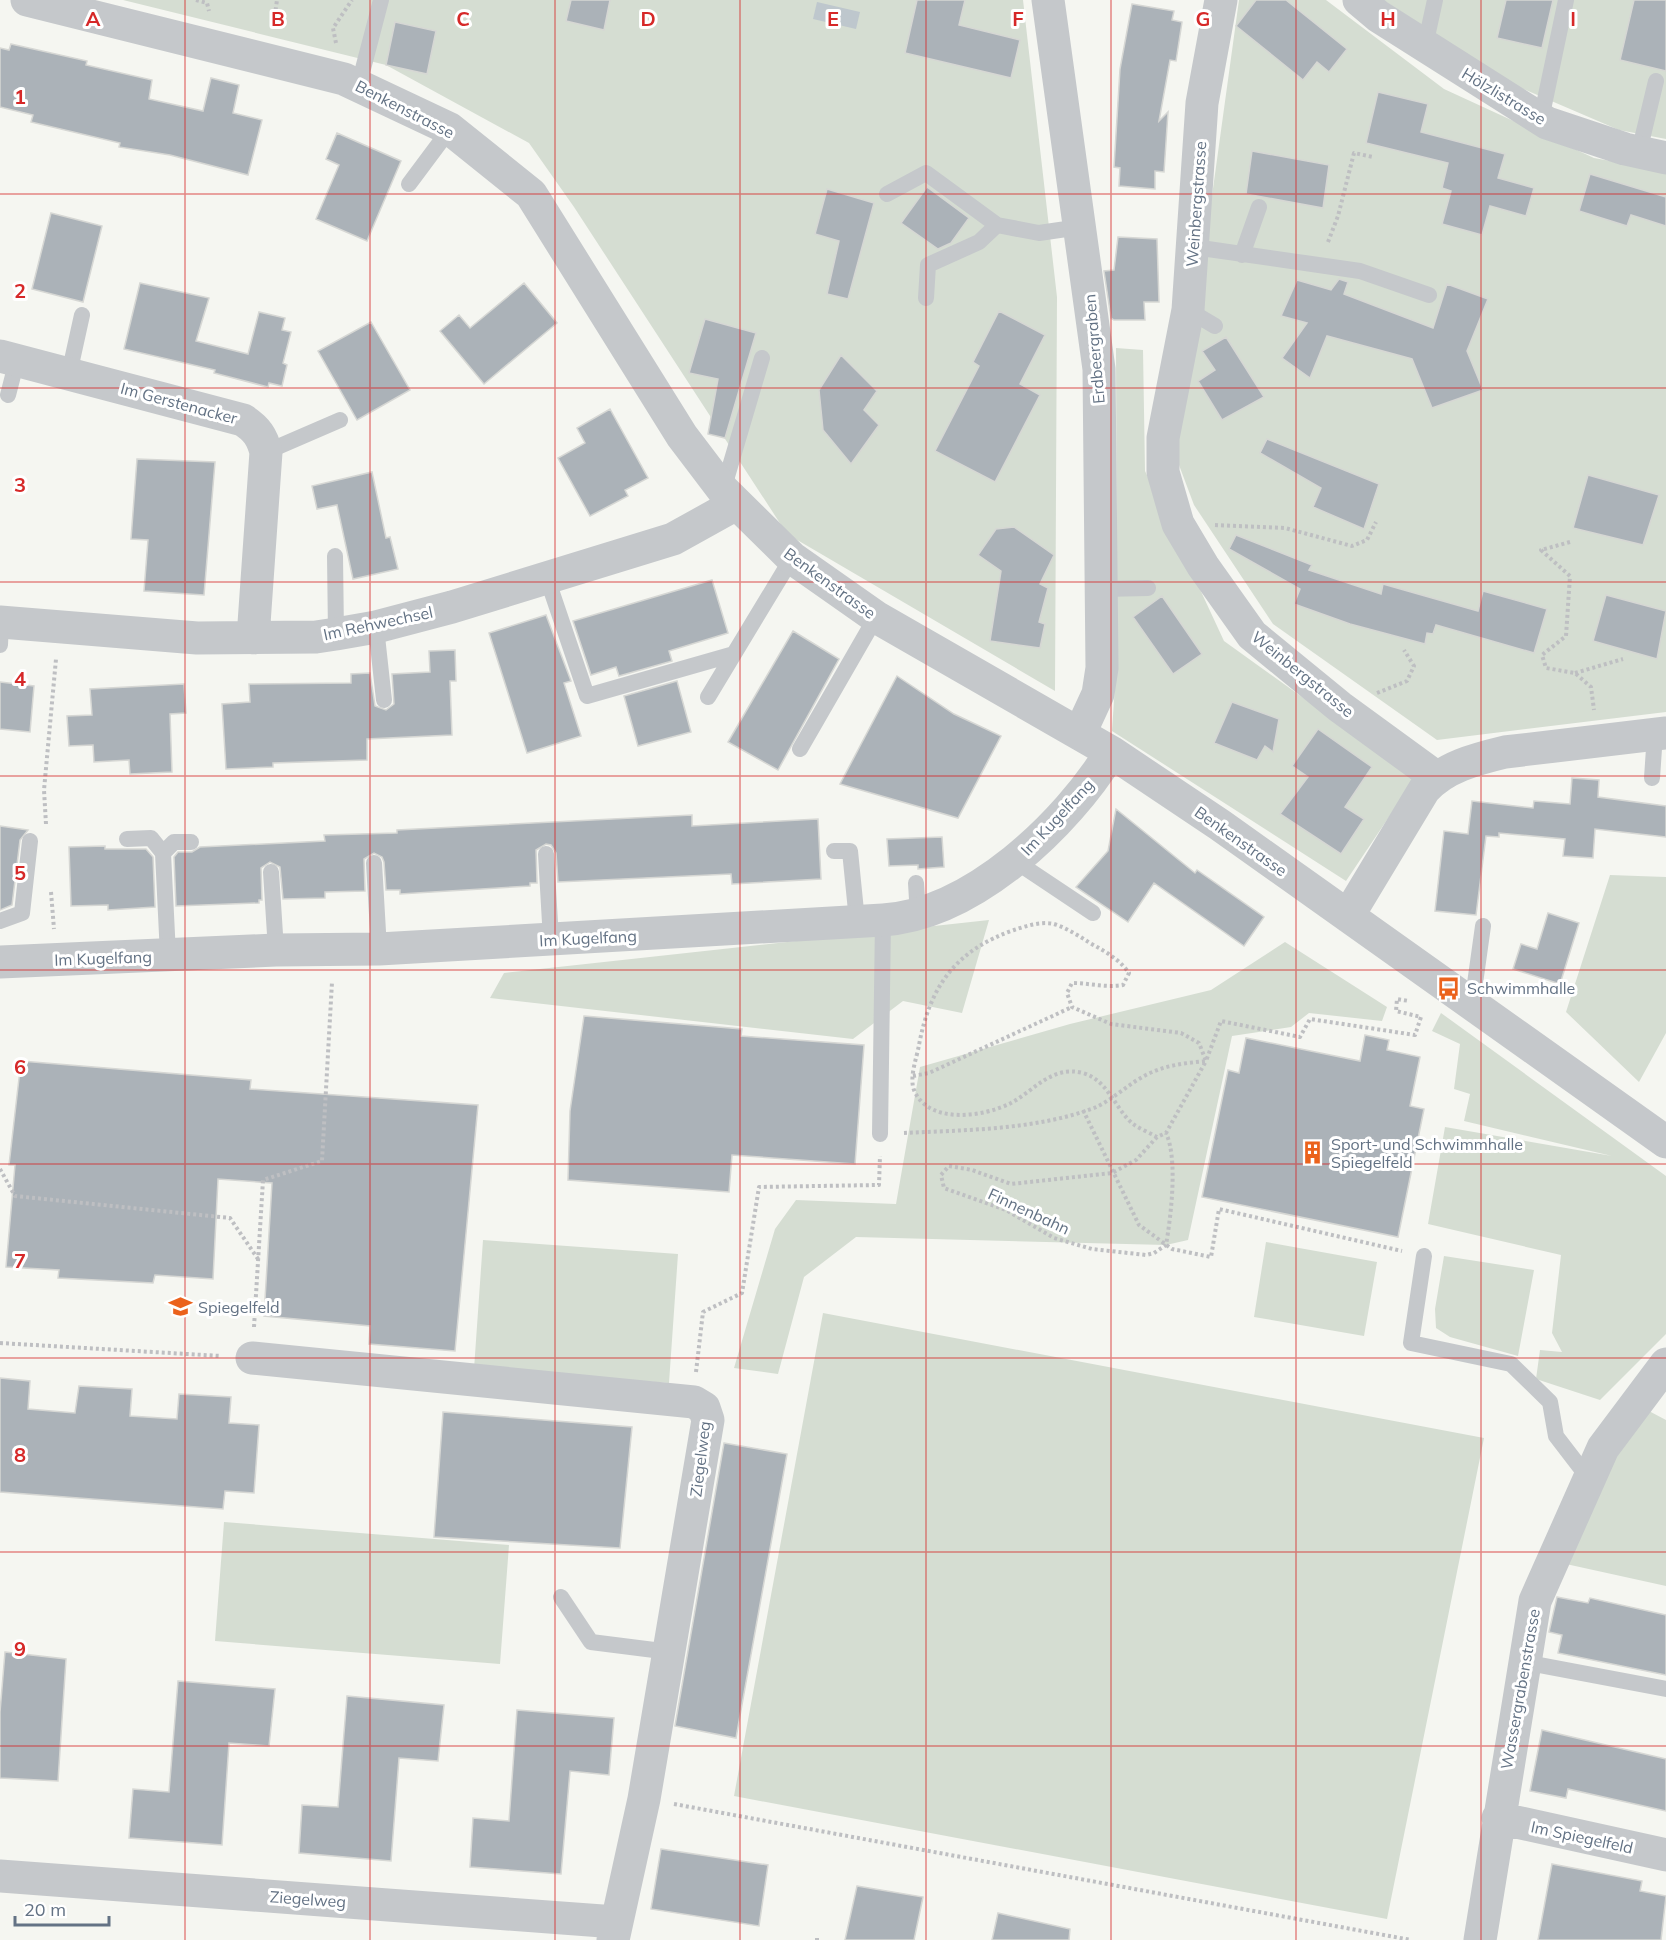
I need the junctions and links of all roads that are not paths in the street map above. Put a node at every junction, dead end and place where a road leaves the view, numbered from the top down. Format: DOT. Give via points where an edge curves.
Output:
graph roads {
  1 [pos="27,0"];
  2 [pos="381,0"];
  3 [pos="1048,0"];
  4 [pos="1221,0"];
  5 [pos="1359,0"];
  6 [pos="1435,0"];
  7 [pos="1566,0"];
  8 [pos="1425,46"];
  9 [pos="352,81"];
  10 [pos="1656,81"];
  11 [pos="1540,119"];
  12 [pos="450,129"];
  13 [pos="1653,155"];
  14 [pos="409,184"];
  15 [pos="888,194"];
  16 [pos="1259,207"];
  17 [pos="997,225"];
  18 [pos="1080,227"];
  19 [pos="1194,247"];
  20 [pos="1242,255"];
  21 [pos="1429,295"];
  22 [pos="926,298"];
  23 [pos="82,315"];
  24 [pos="8,358"];
  25 [pos="762,358"];
  26 [pos="69,374"];
  27 [pos="8,395"];
  28 [pos="340,420"];
  29 [pos="266,452"];
  30 [pos="730,497"];
  31 [pos="335,556"];
  32 [pos="792,558"];
  33 [pos="547,578"];
  34 [pos="1148,588"];
  35 [pos="1102,589"];
  36 [pos="876,617"];
  37 [pos="376,627"];
  38 [pos="0,630"];
  39 [pos="336,634"];
  40 [pos="253,638"];
  41 [pos="734,654"];
  42 [pos="708,698"];
  43 [pos="384,700"];
  44 [pos="1660,733"];
  45 [pos="1080,734"];
  46 [pos="800,749"];
  47 [pos="1111,752"];
  48 [pos="1436,777"];
  49 [pos="1652,778"];
  50 [pos="127,839"];
  51 [pos="30,841"];
  52 [pos="191,842"];
  53 [pos="834,851"];
  54 [pos="163,853"];
  55 [pos="546,854"];
  56 [pos="1015,861"];
  57 [pos="374,863"];
  58 [pos="272,872"];
  59 [pos="916,883"];
  60 [pos="1092,913"];
  61 [pos="918,916"];
  62 [pos="1348,916"];
  63 [pos="0,921"];
  64 [pos="870,921"];
  65 [pos="1483,926"];
  66 [pos="551,940"];
  67 [pos="379,949"];
  68 [pos="276,950"];
  69 [pos="168,955"];
  70 [pos="0,962"];
  71 [pos="1472,1005"];
  72 [pos="880,1134"];
  73 [pos="1666,1142"];
  74 [pos="1424,1256"];
  75 [pos="252,1358"];
  76 [pos="1666,1364"];
  77 [pos="1589,1479"];
  78 [pos="561,1597"];
  79 [pos="670,1652"];
  80 [pos="1524,1662"];
  81 [pos="1666,1689"];
  82 [pos="1499,1812"];
  83 [pos="1666,1855"];
  84 [pos="0,1876"];
  85 [pos="614,1931"];
  86 [pos="1480,1940"];
  1 -- 9 [label="street, Benkenstrasse"];
  2 -- 9 [label="lane"];
  3 -- 18 [label="street, Erdbeergraben"];
  4 -- 19 [label="street, Weinbergstrasse" via="1202,104"];
  5 -- 8 [label="street, Hölzlistrasse"];
  6 -- 8 [label="lane"];
  7 -- 11 [label="lane"];
  8 -- 11 [label="street, Hölzlistrasse"];
  9 -- 12 [label="street, Benkenstrasse"];
  10 -- 13 [label="lane"];
  11 -- 13 [label="street, Hölzlistrasse"];
  12 -- 14 [label="lane"];
  12 -- 30 [label="street, Benkenstrasse" via="531,194 682,436"];
  15 -- 17 [label="lane" via="926,174"];
  16 -- 20 [label="lane"];
  17 -- 18 [label="lane" via="1039,233"];
  17 -- 22 [label="lane" via="979,242 928,265"];
  18 -- 35 [label="street, Erdbeergraben" via="1099,369"];
  19 -- 20 [label="lane"];
  19 -- 48 [label="street, Weinbergstrasse" via="1201,318 1163,438 1163,472 1178,524 1252,635"];
  20 -- 21 [label="lane" via="1360,271"];
  23 -- 26 [label="lane"];
  24 -- 26 [label="street, Im Gerstenacker"];
  24 -- 27 [label="lane"];
  25 -- 30 [label="lane"];
  26 -- 29 [label="street, Im Gerstenacker" via="243,420 262,438"];
  28 -- 29 [label="lane"];
  29 -- 40 [label="street"];
  30 -- 32 [label="street, Benkenstrasse"];
  30 -- 33 [label="street, Im Rehwechsel" via="673,539"];
  31 -- 39 [label="lane"];
  32 -- 36 [label="street, Benkenstrasse"];
  32 -- 41 [label="lane"];
  33 -- 37 [label="street, Im Rehwechsel"];
  33 -- 41 [label="lane" via="587,696"];
  34 -- 35 [label="lane"];
  35 -- 45 [label="street, Erdbeergraben" via="1102,668 1098,694"];
  36 -- 45 [label="street, Benkenstrasse"];
  36 -- 46 [label="lane"];
  37 -- 39 [label="street, Im Rehwechsel"];
  37 -- 43 [label="lane"];
  38 -- 40 [label="street, Im Rehwechsel" via="59,626 197,638"];
  39 -- 40 [label="street, Im Rehwechsel"];
  41 -- 42 [label="lane"];
  44 -- 48 [label="street" via="1497,754"];
  44 -- 49 [label="lane"];
  45 -- 47 [label="street, Benkenstrasse"];
  47 -- 56 [label="street, Im Kugelfang" via="1088,788"];
  47 -- 62 [label="street, Benkenstrasse"];
  48 -- 62 [label="street" via="1424,790"];
  50 -- 54 [label="lane" via="151,838"];
  51 -- 63 [label="lane" via="22,913"];
  52 -- 54 [label="lane" via="174,843"];
  53 -- 64 [label="lane" via="850,851"];
  54 -- 69 [label="lane"];
  55 -- 66 [label="lane"];
  56 -- 60 [label="lane"];
  56 -- 61 [label="street, Im Kugelfang" via="951,904"];
  57 -- 67 [label="lane"];
  58 -- 68 [label="lane"];
  59 -- 61 [label="lane"];
  61 -- 64 [label="street, Im Kugelfang"];
  62 -- 71 [label="street, Benkenstrasse"];
  64 -- 66 [label="street, Im Kugelfang"];
  64 -- 72 [label="lane"];
  65 -- 71 [label="lane"];
  66 -- 67 [label="street, Im Kugelfang"];
  67 -- 68 [label="street, Im Kugelfang"];
  68 -- 69 [label="street, Im Kugelfang"];
  69 -- 70 [label="street, Im Kugelfang"];
  71 -- 73 [label="street, Benkenstrasse"];
  74 -- 77 [label="lane" via="1411,1343 1511,1364 1550,1402 1556,1436"];
  75 -- 79 [label="street, Ziegelweg" via="694,1402 704,1408 708,1420"];
  76 -- 77 [label="street, Wassergrabenstrasse" via="1603,1448"];
  77 -- 80 [label="street, Wassergrabenstrasse" via="1535,1601"];
  78 -- 79 [label="lane" via="591,1642"];
  79 -- 85 [label="street, Ziegelweg" via="644,1799"];
  80 -- 81 [label="lane"];
  80 -- 82 [label="street, Wassergrabenstrasse"];
  82 -- 83 [label="street, Im Spiegelfeld"];
  82 -- 86 [label="street, Wassergrabenstrasse"];
  84 -- 85 [label="street, Ziegelweg"];
}
